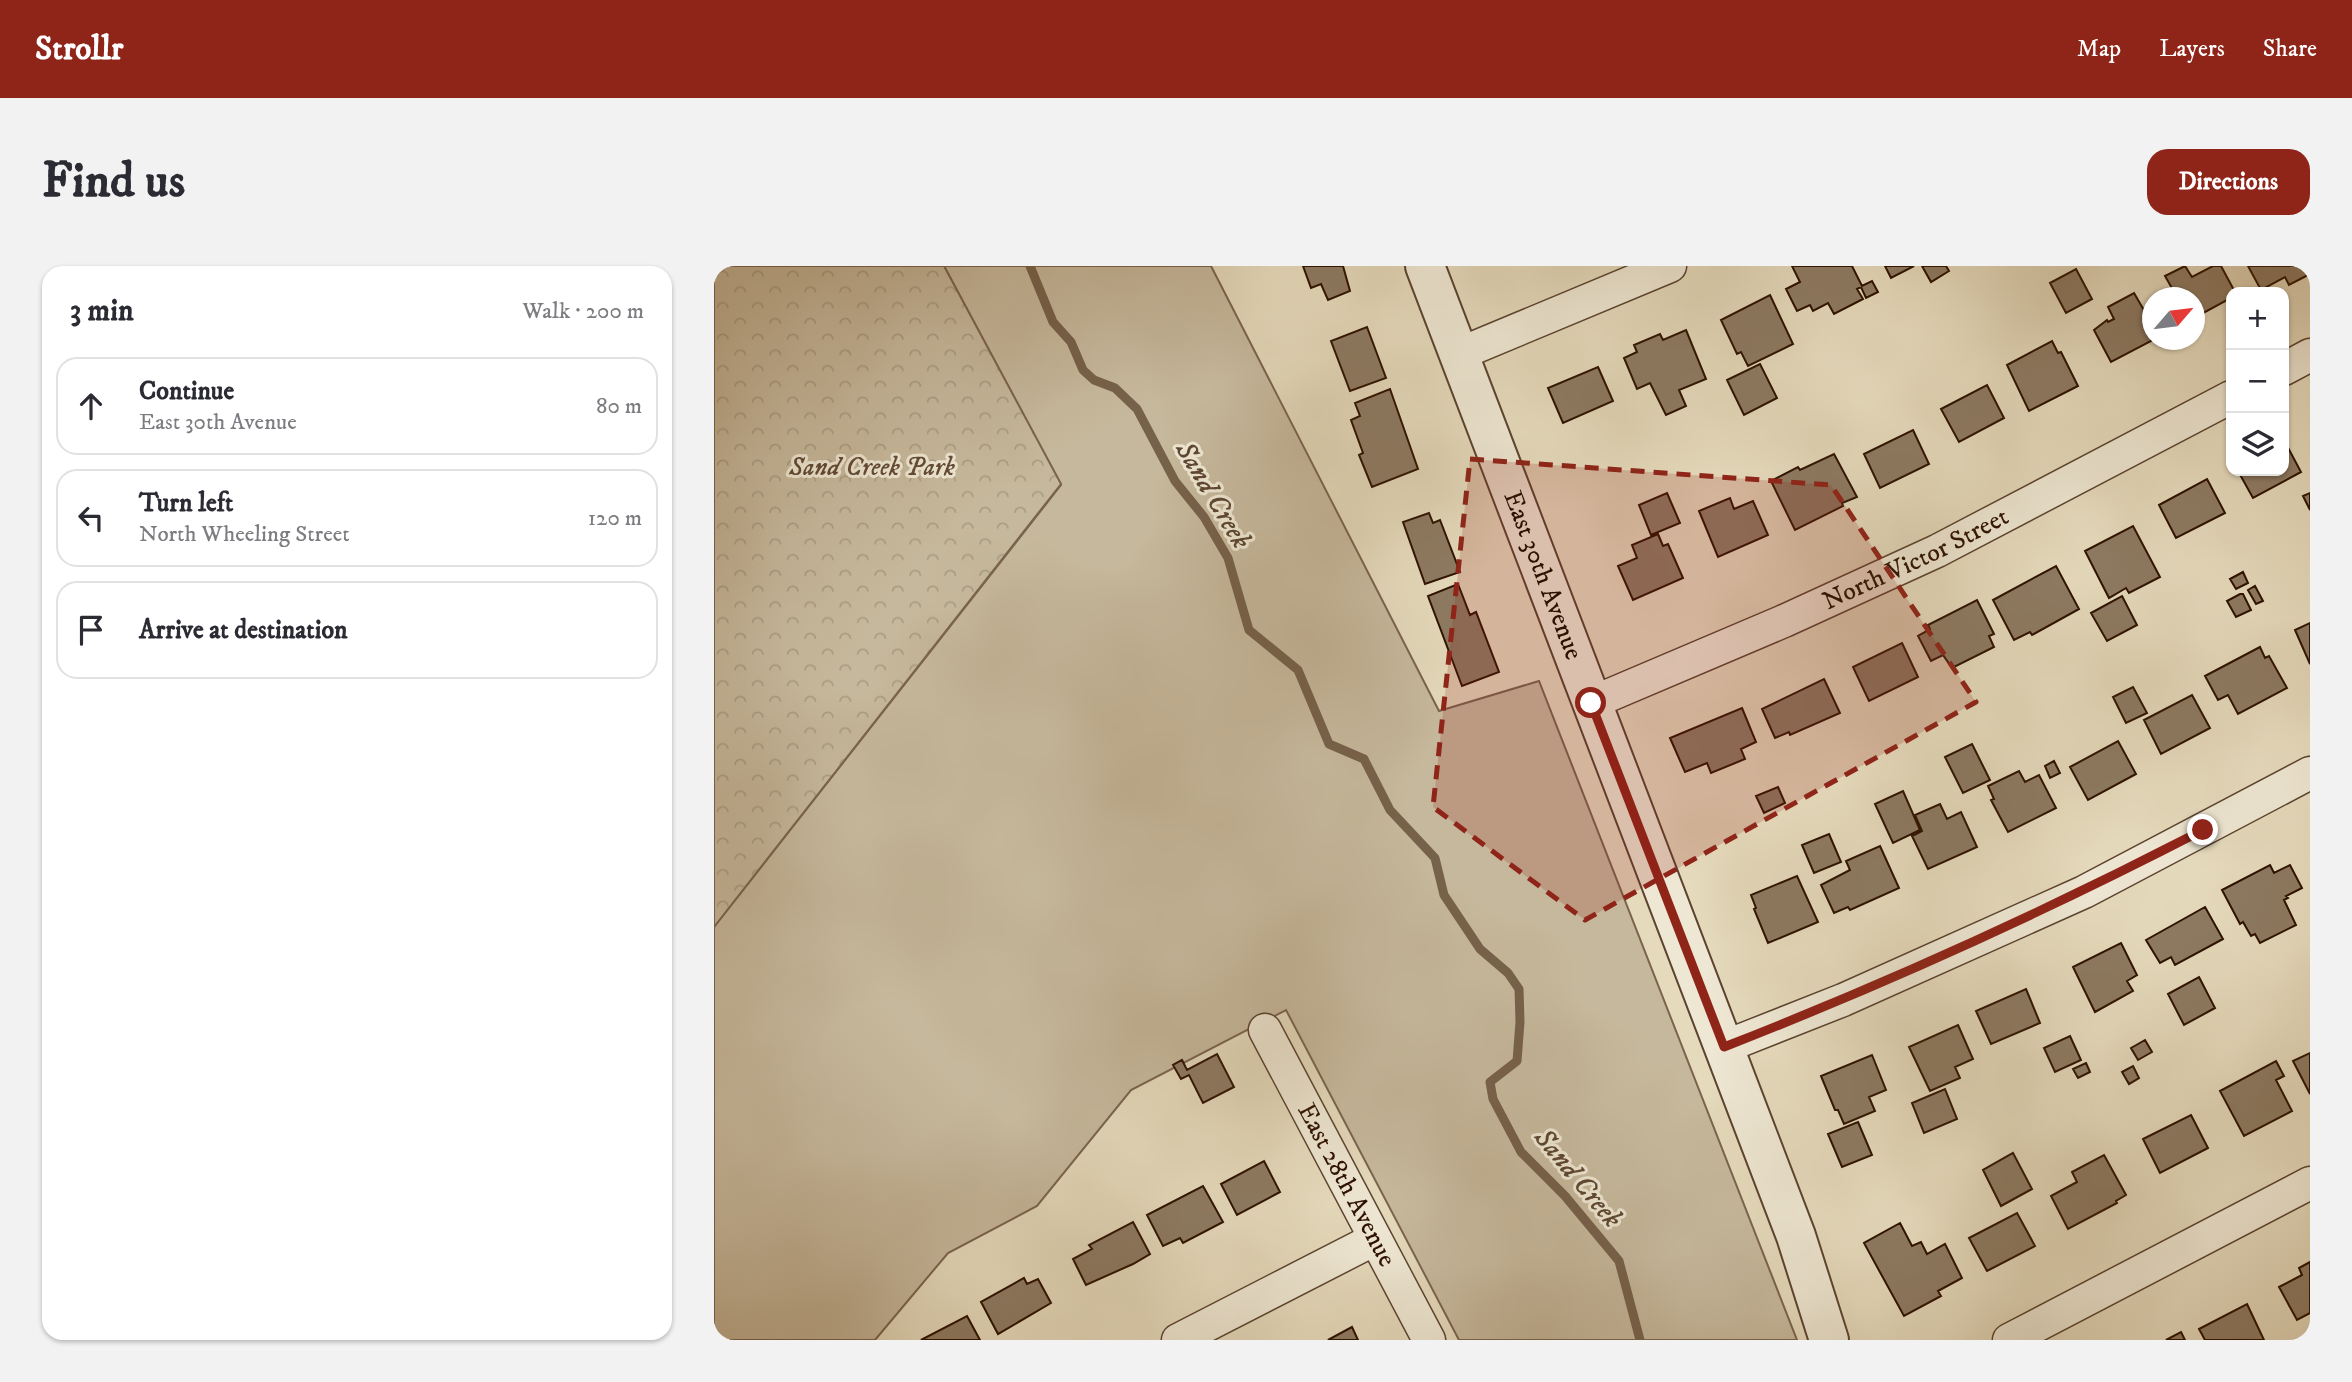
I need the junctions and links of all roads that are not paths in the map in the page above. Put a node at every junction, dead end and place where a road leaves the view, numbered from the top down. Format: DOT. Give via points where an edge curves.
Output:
graph roads {
  1 [pos="1425,266"];
  2 [pos="1670,266"];
  3 [pos="1459,354"];
  4 [pos="2310,355"];
  5 [pos="2289,366"];
  6 [pos="2226,400"];
  7 [pos="1591,703"];
  8 [pos="2310,773"];
  9 [pos="1265,1030"];
  10 [pos="1724,1047"];
  11 [pos="2310,1183"];
  12 [pos="1796,1236"];
  13 [pos="1375,1239"];
  14 [pos="1178,1340"];
  15 [pos="1429,1340"];
  16 [pos="1829,1340"];
  17 [pos="1855,1340"];
  18 [pos="2009,1340"];
  1 -- 3 [label="street, East 30th Avenue"];
  2 -- 3 [label="street"];
  3 -- 7 [label="street, East 30th Avenue"];
  4 -- 5 [label="street"];
  6 -- 7 [label="street, North Victor Street" via="1937,551"];
  7 -- 10 [label="street, East 30th Avenue"];
  8 -- 10 [label="street" via="2072,897 1843,1000"];
  9 -- 13 [label="street, East 28th Avenue"];
  10 -- 12 [label="street, East 30th Avenue"];
  11 -- 18 [label="street"];
  12 -- 16 [label="street, East 30th Avenue"];
  12 -- 17 [label="street, East 30th Avenue"];
  13 -- 14 [label="street"];
  13 -- 15 [label="street, East 28th Avenue"];
}
